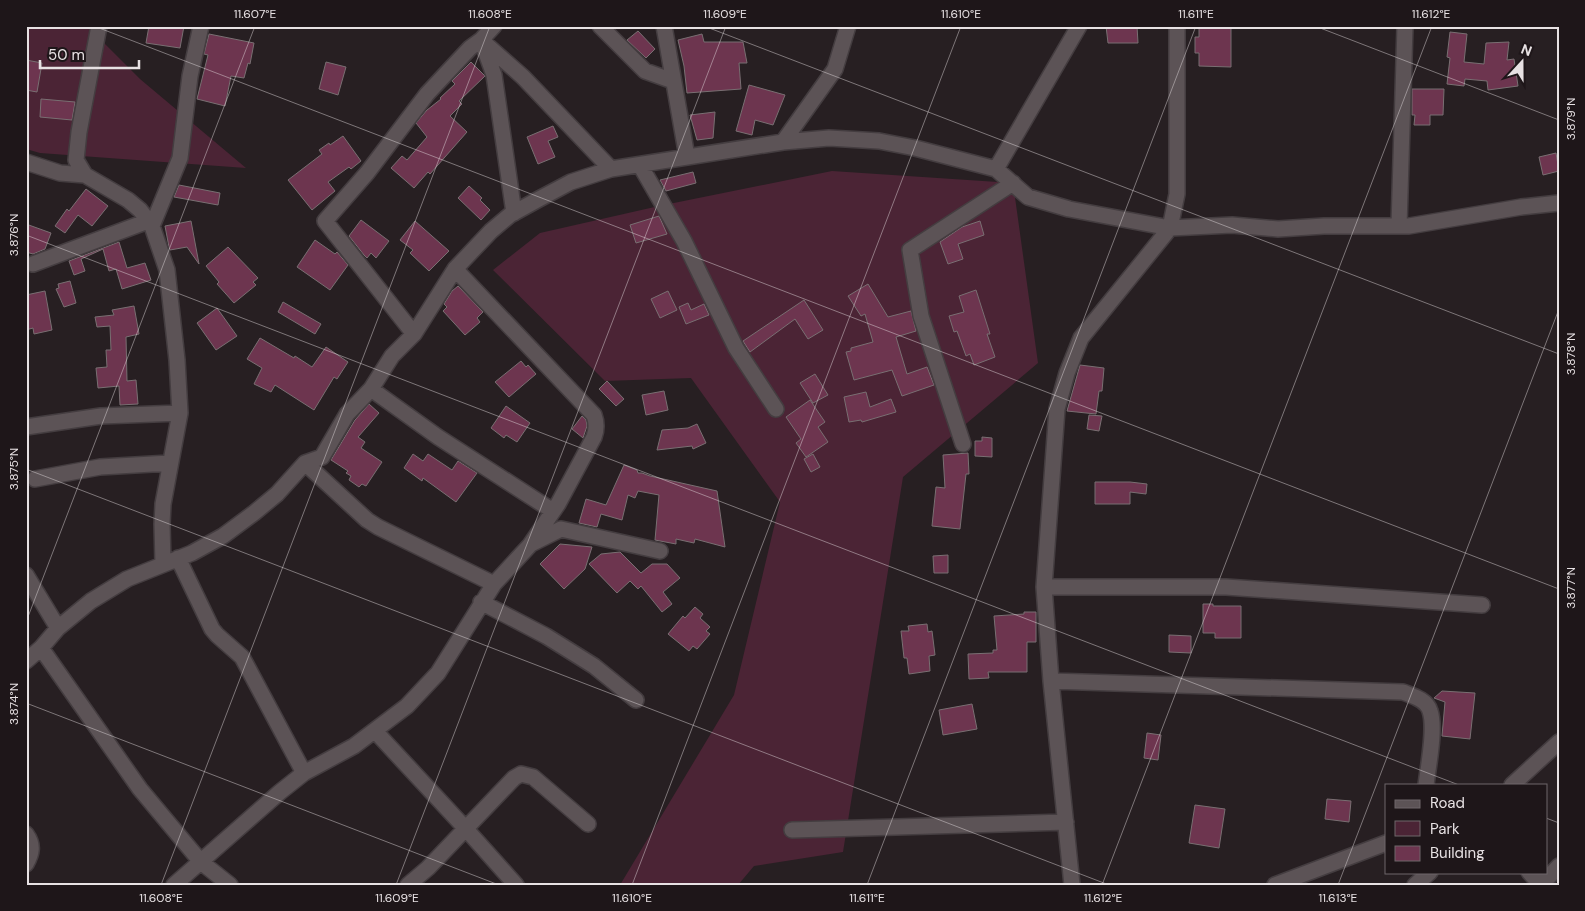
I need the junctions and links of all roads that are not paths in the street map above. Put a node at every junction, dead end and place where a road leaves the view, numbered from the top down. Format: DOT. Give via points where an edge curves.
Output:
graph roads {
  1 [pos="99,26"];
  2 [pos="202,26"];
  3 [pos="494,26"];
  4 [pos="600,26"];
  5 [pos="664,26"];
  6 [pos="848,26"];
  7 [pos="1079,26"];
  8 [pos="1177,26"];
  9 [pos="1405,26"];
  10 [pos="481,40"];
  11 [pos="673,81"];
  12 [pos="783,142"];
  13 [pos="687,157"];
  14 [pos="26,162"];
  15 [pos="640,164"];
  16 [pos="611,169"];
  17 [pos="996,169"];
  18 [pos="85,175"];
  19 [pos="1013,183"];
  20 [pos="1559,203"];
  21 [pos="514,213"];
  22 [pos="150,223"];
  23 [pos="1399,226"];
  24 [pos="1170,228"];
  25 [pos="33,264"];
  26 [pos="456,269"];
  27 [pos="414,334"];
  28 [pos="371,389"];
  29 [pos="776,409"];
  30 [pos="180,413"];
  31 [pos="26,427"];
  32 [pos="963,444"];
  33 [pos="170,463"];
  34 [pos="305,463"];
  35 [pos="35,479"];
  36 [pos="553,511"];
  37 [pos="530,545"];
  38 [pos="660,551"];
  39 [pos="178,558"];
  40 [pos="163,564"];
  41 [pos="26,575"];
  42 [pos="494,584"];
  43 [pos="1044,587"];
  44 [pos="481,602"];
  45 [pos="1482,605"];
  46 [pos="58,628"];
  47 [pos="41,648"];
  48 [pos="26,661"];
  49 [pos="1051,681"];
  50 [pos="636,700"];
  51 [pos="375,732"];
  52 [pos="1559,742"];
  53 [pos="304,773"];
  54 [pos="1426,784"];
  55 [pos="1513,784"];
  56 [pos="1066,822"];
  57 [pos="588,824"];
  58 [pos="466,829"];
  59 [pos="792,830"];
  60 [pos="26,834"];
  61 [pos="1385,843"];
  62 [pos="201,862"];
  63 [pos="26,864"];
  64 [pos="1559,866"];
  65 [pos="1428,874"];
  66 [pos="1531,874"];
  67 [pos="174,885"];
  68 [pos="230,885"];
  69 [pos="408,885"];
  70 [pos="516,885"];
  71 [pos="1072,885"];
  72 [pos="1275,885"];
  73 [pos="1416,885"];
  1 -- 18 [label="street" via="76,151 76,160"];
  2 -- 22 [label="street" via="190,76 180,158"];
  3 -- 10 [label="street"];
  4 -- 11 [label="street" via="644,71"];
  5 -- 11 [label="street"];
  6 -- 12 [label="street" via="835,69"];
  7 -- 17 [label="street"];
  8 -- 24 [label="street" via="1178,194"];
  9 -- 23 [label="street"];
  10 -- 16 [label="street" via="523,77"];
  10 -- 21 [label="street" via="494,75"];
  10 -- 27 [label="street" via="427,94 326,221"];
  11 -- 13 [label="street"];
  12 -- 13 [label="street"];
  12 -- 17 [label="street" via="829,138 879,140"];
  13 -- 15 [label="street"];
  14 -- 18 [label="street" via="60,174"];
  15 -- 16 [label="street"];
  15 -- 29 [label="street" via="684,242 736,348"];
  16 -- 21 [label="street" via="571,182"];
  17 -- 19 [label="street"];
  18 -- 22 [label="street" via="134,204"];
  19 -- 24 [label="street" via="1028,197 1069,210"];
  19 -- 32 [label="street" via="910,250 921,316"];
  20 -- 23 [label="street"];
  21 -- 26 [label="street" via="491,231"];
  22 -- 25 [label="street"];
  22 -- 30 [label="street" via="167,270"];
  23 -- 24 [label="street"];
  24 -- 43 [label="street" via="1081,338 1067,373 1057,408"];
  26 -- 27 [label="street"];
  26 -- 36 [label="street" via="594,415 597,422 594,437"];
  27 -- 28 [label="street" via="392,356"];
  28 -- 34 [label="street" via="347,414 322,456"];
  28 -- 36 [label="street" via="438,437"];
  30 -- 31 [label="street" via="101,416"];
  30 -- 33 [label="street"];
  33 -- 35 [label="street" via="100,467"];
  33 -- 40 [label="street" via="163,504"];
  34 -- 39 [label="street" via="277,494 254,513 223,536"];
  34 -- 42 [label="street" via="378,528"];
  36 -- 37 [label="street"];
  37 -- 38 [label="street" via="561,529"];
  37 -- 42 [label="street"];
  39 -- 40 [label="street"];
  39 -- 53 [label="street" via="212,629 242,657"];
  40 -- 46 [label="street" via="127,579 91,601"];
  41 -- 46 [label="street"];
  42 -- 44 [label="street"];
  43 -- 45 [label="street" via="1226,587"];
  43 -- 49 [label="street"];
  44 -- 50 [label="street" via="594,666"];
  44 -- 51 [label="street" via="438,673 407,706"];
  46 -- 47 [label="street"];
  47 -- 48 [label="street"];
  47 -- 62 [label="street" via="140,789"];
  49 -- 54 [label="street" via="1403,692 1418,698 1430,710 1432,732"];
  49 -- 56 [label="street"];
  51 -- 53 [label="street"];
  51 -- 58 [label="street"];
  52 -- 55 [label="street"];
  53 -- 62 [label="street"];
  56 -- 59 [label="street"];
  56 -- 71 [label="street"];
  57 -- 58 [label="street" via="533,776 521,774"];
  58 -- 69 [label="street"];
  58 -- 70 [label="street"];
  60 -- 63 [label="street" via="32,847"];
  61 -- 72 [label="street"];
  62 -- 67 [label="street"];
  62 -- 68 [label="street"];
  64 -- 66 [label="street" via="1541,885"];
  65 -- 73 [label="street"];
}
